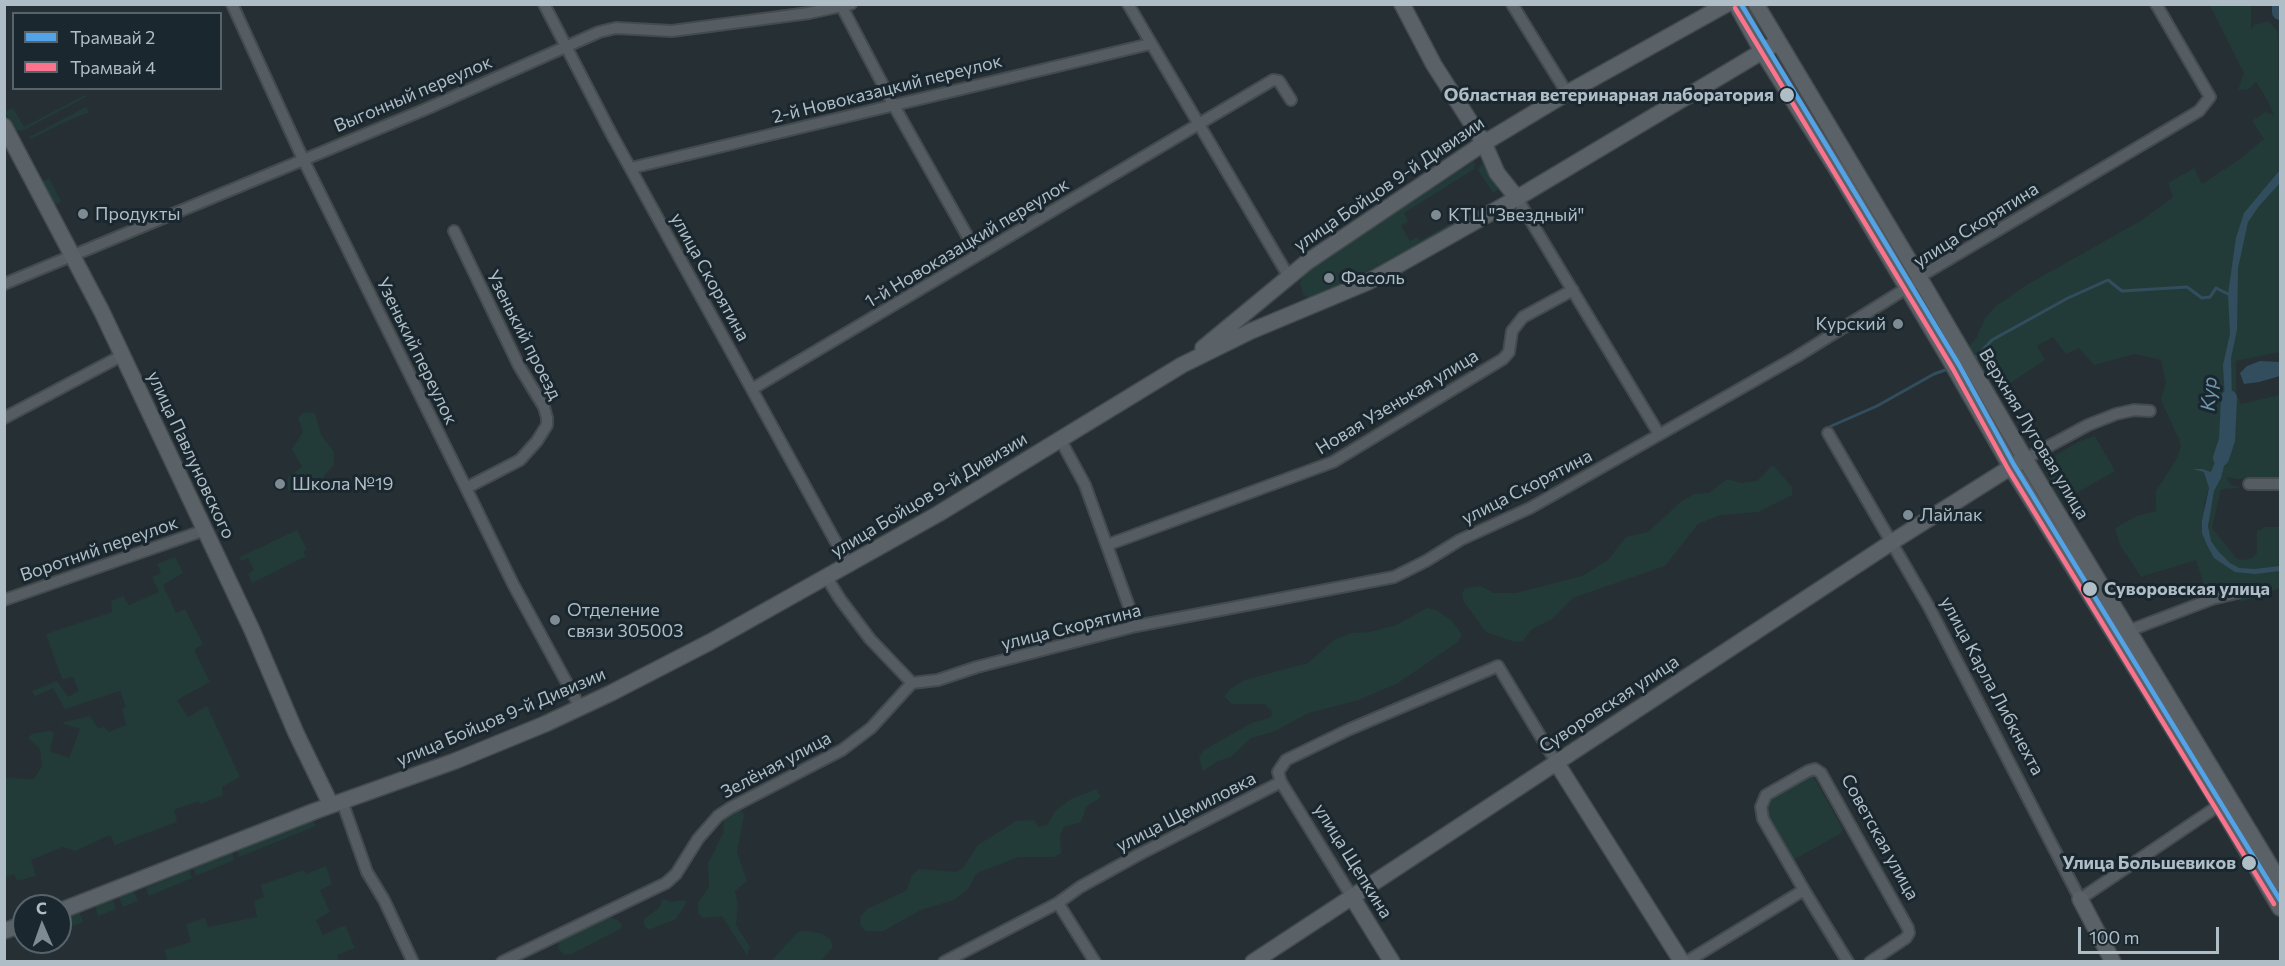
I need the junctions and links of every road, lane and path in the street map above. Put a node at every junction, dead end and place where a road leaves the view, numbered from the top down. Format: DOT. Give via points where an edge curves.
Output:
graph roads {
  1 [pos="232,4"];
  2 [pos="544,4"];
  3 [pos="1128,4"];
  4 [pos="1402,4"];
  5 [pos="1528,4"];
  6 [pos="1756,4"];
  7 [pos="2156,4"];
  8 [pos="847,6"];
  9 [pos="1734,7"];
  10 [pos="1515,8"];
  11 [pos="1775,38"];
  12 [pos="1150,44"];
  13 [pos="566,46"];
  14 [pos="1762,51"];
  15 [pos="1567,93"];
  16 [pos="1291,100"];
  17 [pos="893,104"];
  18 [pos="1198,124"];
  19 [pos="4,126"];
  20 [pos="1484,143"];
  21 [pos="303,159"];
  22 [pos="631,168"];
  23 [pos="1516,198"];
  24 [pos="454,231"];
  25 [pos="73,255"];
  26 [pos="978,255"];
  27 [pos="1919,277"];
  28 [pos="1288,278"];
  29 [pos="4,284"];
  30 [pos="1907,288"];
  31 [pos="1573,290"];
  32 [pos="123,355"];
  33 [pos="1182,365"];
  34 [pos="752,389"];
  35 [pos="2150,411"];
  36 [pos="4,418"];
  37 [pos="1828,433"];
  38 [pos="1659,434"];
  39 [pos="1060,439"];
  40 [pos="2018,463"];
  41 [pos="2249,484"];
  42 [pos="2280,484"];
  43 [pos="466,488"];
  44 [pos="205,530"];
  45 [pos="1892,542"];
  46 [pos="1107,545"];
  47 [pos="849,566"];
  48 [pos="827,578"];
  49 [pos="2237,593"];
  50 [pos="4,600"];
  51 [pos="1136,626"];
  52 [pos="2128,631"];
  53 [pos="912,683"];
  54 [pos="580,708"];
  55 [pos="1556,762"];
  56 [pos="1281,782"];
  57 [pos="2224,802"];
  58 [pos="336,803"];
  59 [pos="2280,882"];
  60 [pos="1804,890"];
  61 [pos="1352,897"];
  62 [pos="2080,899"];
  63 [pos="1058,903"];
  64 [pos="72,906"];
  65 [pos="2280,908"];
  66 [pos="413,962"];
  67 [pos="502,962"];
  68 [pos="944,962"];
  69 [pos="1095,962"];
  70 [pos="1253,962"];
  71 [pos="1392,962"];
  72 [pos="1684,962"];
  73 [pos="1848,962"];
  74 [pos="1870,962"];
  75 [pos="2113,962"];
  1 -- 21 [label="street, Узенький переулок"];
  2 -- 13 [label="street, улица Скорятина"];
  3 -- 12 [label="street"];
  4 -- 20 [label="street" via="1434,65"];
  5 -- 10 [label="street"];
  6 -- 11 [label="street, Верхняя Луговая улица"];
  7 -- 27 [label="street, улица Скорятина" via="2210,97 2199,111"];
  8 -- 13 [label="street, Выгонный переулок" via="672,31 608,29"];
  8 -- 17 [label="street"];
  9 -- 11 [label="street" via="1759,22"];
  9 -- 14 [label="street, Верхняя Луговая улица"];
  9 -- 15 [label="street, улица Бойцов 9-й Дивизии" via="1699,21"];
  10 -- 15 [label="street"];
  11 -- 14 [label="street, улица Бойцов 9-й Дивизии"];
  11 -- 27 [label="street, Верхняя Луговая улица"];
  12 -- 17 [label="street, 2-й Новоказацкий переулок"];
  12 -- 18 [label="street"];
  13 -- 21 [label="street, Выгонный переулок"];
  13 -- 22 [label="street, улица Скорятина"];
  14 -- 23 [label="street, улица Бойцов 9-й Дивизии"];
  14 -- 30 [label="street, Верхняя Луговая улица"];
  15 -- 20 [label="street, улица Бойцов 9-й Дивизии"];
  16 -- 18 [label="street, 1-й Новоказацкий переулок" via="1279,81 1273,80"];
  17 -- 22 [label="street, 2-й Новоказацкий переулок"];
  17 -- 26 [label="street"];
  18 -- 26 [label="street, 1-й Новоказацкий переулок"];
  18 -- 28 [label="street"];
  19 -- 25 [label="street, улица Павлуновского"];
  20 -- 23 [label="street" via="1497,172"];
  20 -- 28 [label="street, улица Бойцов 9-й Дивизии"];
  21 -- 25 [label="street, Выгонный переулок"];
  21 -- 43 [label="street, Узенький переулок"];
  22 -- 34 [label="street, улица Скорятина"];
  23 -- 31 [label="street"];
  23 -- 33 [label="street, улица Бойцов 9-й Дивизии" via="1368,282"];
  24 -- 43 [label="street, Узенький проезд" via="547,418 537,441 520,460"];
  25 -- 29 [label="street, Выгонный переулок"];
  25 -- 32 [label="street, улица Павлуновского"];
  26 -- 34 [label="street, 1-й Новоказацкий переулок"];
  27 -- 30 [label="street, улица Скорятина"];
  27 -- 40 [label="street, Верхняя Луговая улица"];
  28 -- 33 [label="street, улица Бойцов 9-й Дивизии"];
  30 -- 38 [label="street, улица Скорятина" via="1815,346"];
  30 -- 40 [label="street, Верхняя Луговая улица"];
  31 -- 38 [label="street"];
  31 -- 46 [label="street, Новая Узенькая улица" via="1523,317 1512,331 1509,352 1503,359 1333,462"];
  32 -- 36 [label="street"];
  32 -- 44 [label="street, улица Павлуновского"];
  33 -- 39 [label="street, улица Бойцов 9-й Дивизии"];
  34 -- 47 [label="street, улица Скорятина"];
  35 -- 40 [label="street, Суворовская улица" via="2116,414 2088,425"];
  37 -- 45 [label="street, улица Карла Либкнехта"];
  38 -- 51 [label="street, улица Скорятина" via="1530,508 1460,540 1394,577"];
  39 -- 46 [label="street" via="1085,485"];
  39 -- 47 [label="street, улица Бойцов 9-й Дивизии"];
  40 -- 45 [label="street, Суворовская улица"];
  40 -- 52 [label="street, Верхняя Луговая улица"];
  40 -- 57 [label="street, Верхняя Луговая улица"];
  41 -- 42 [label="street"];
  43 -- 54 [label="street, Узенький переулок"];
  44 -- 50 [label="street, Воротний переулок"];
  44 -- 58 [label="street, улица Павлуновского" via="296,733"];
  45 -- 55 [label="street, Суворовская улица"];
  45 -- 62 [label="street, улица Карла Либкнехта"];
  46 -- 51 [label="street"];
  47 -- 48 [label="street, улица Бойцов 9-й Дивизии"];
  48 -- 53 [label="street" via="870,639"];
  48 -- 54 [label="street, улица Бойцов 9-й Дивизии"];
  49 -- 52 [label="street"];
  51 -- 53 [label="street, улица Скорятина" via="938,680"];
  52 -- 57 [label="street, Верхняя Луговая улица"];
  53 -- 67 [label="street, Зелёная улица" via="871,728 842,750 718,816 666,883"];
  54 -- 58 [label="street, улица Бойцов 9-й Дивизии" via="455,761"];
  55 -- 56 [label="street, улица Щемиловка" via="1498,666 1286,760 1280,767"];
  55 -- 61 [label="street, Суворовская улица"];
  55 -- 72 [label="street"];
  56 -- 61 [label="street, улица Щепкина"];
  56 -- 63 [label="street, улица Щемиловка" via="1138,855"];
  57 -- 59 [label="street, Верхняя Луговая улица"];
  57 -- 62 [label="street"];
  57 -- 65 [label="street, Верхняя Луговая улица"];
  58 -- 64 [label="street, улица Бойцов 9-й Дивизии"];
  58 -- 66 [label="street, улица Павлуновского"];
  60 -- 72 [label="street"];
  60 -- 73 [label="street, Советская улица"];
  60 -- 74 [label="street, Советская улица" via="1763,819 1761,807 1766,795 1815,769 1821,773 1908,928 1906,938"];
  61 -- 70 [label="street, Суворовская улица"];
  61 -- 71 [label="street, улица Щепкина"];
  62 -- 75 [label="street, улица Карла Либкнехта"];
  63 -- 68 [label="street, улица Щемиловка"];
  63 -- 69 [label="street"];
}
